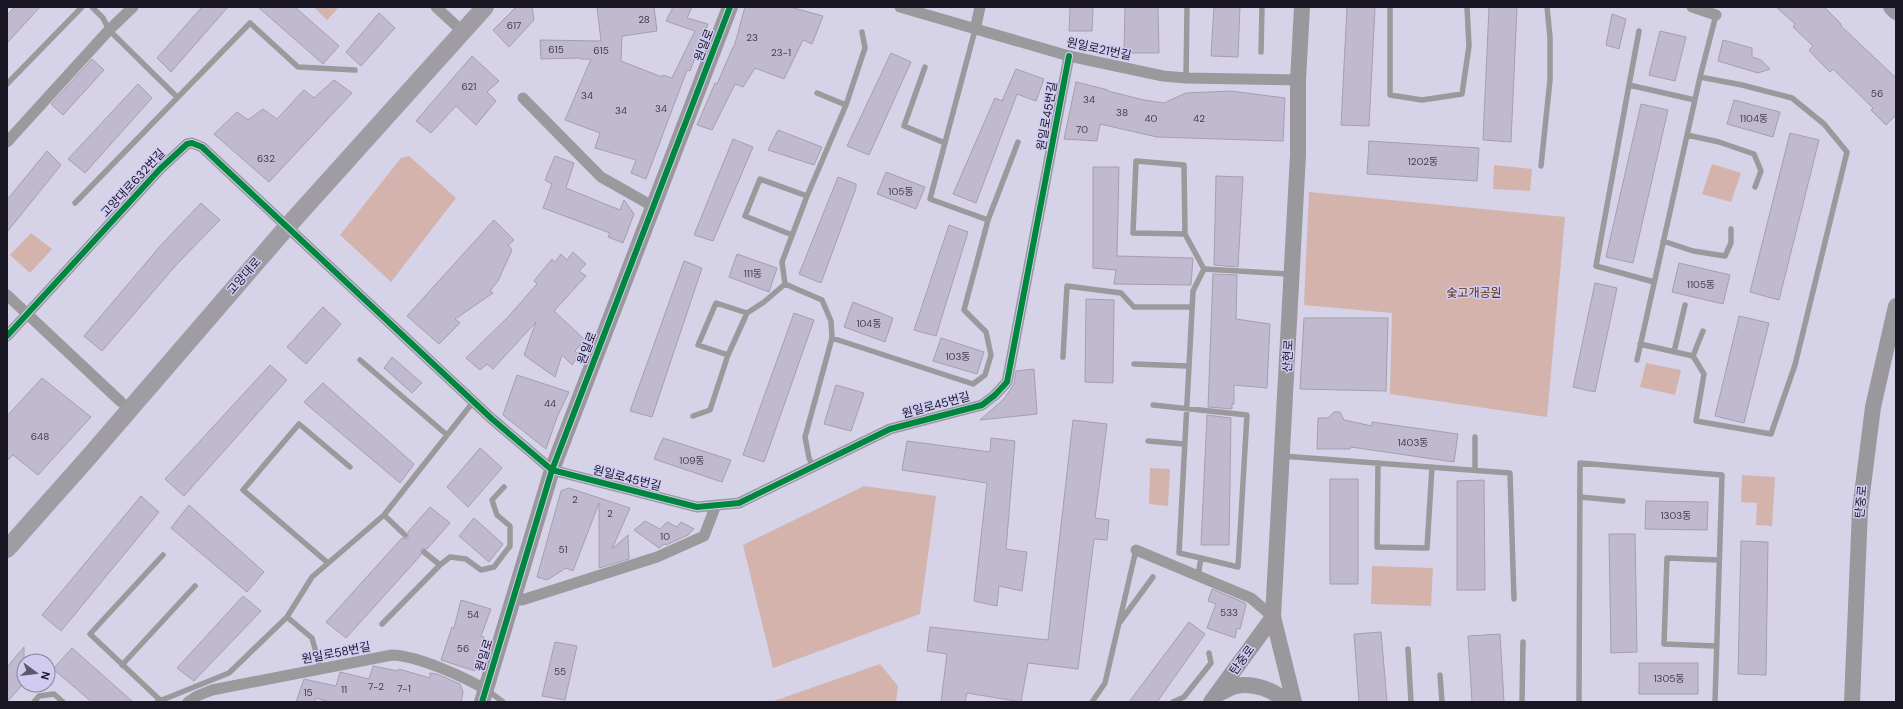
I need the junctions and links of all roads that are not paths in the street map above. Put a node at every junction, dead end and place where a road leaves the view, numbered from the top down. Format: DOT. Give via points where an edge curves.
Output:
graph roads {
  1 [pos="82,7"];
  2 [pos="92,7"];
  3 [pos="133,7"];
  4 [pos="436,7"];
  5 [pos="472,7"];
  6 [pos="485,7"];
  7 [pos="730,7"];
  8 [pos="900,7"];
  9 [pos="980,7"];
  10 [pos="1187,7"];
  11 [pos="1262,7"];
  12 [pos="1302,7"];
  13 [pos="1390,7"];
  14 [pos="1467,7"];
  15 [pos="1547,7"];
  16 [pos="1692,7"];
  17 [pos="1891,7"];
  18 [pos="1896,12"];
  19 [pos="1716,15"];
  20 [pos="459,28"];
  21 [pos="109,30"];
  22 [pos="975,30"];
  23 [pos="1639,31"];
  24 [pos="862,32"];
  25 [pos="1261,52"];
  26 [pos="1069,56"];
  27 [pos="925,67"];
  28 [pos="355,70"];
  29 [pos="1700,77"];
  30 [pos="1186,78"];
  31 [pos="1298,80"];
  32 [pos="7,84"];
  33 [pos="1629,85"];
  34 [pos="818,93"];
  35 [pos="177,97"];
  36 [pos="523,98"];
  37 [pos="1695,100"];
  38 [pos="846,104"];
  39 [pos="1687,136"];
  40 [pos="7,142"];
  41 [pos="1018,142"];
  42 [pos="945,143"];
  43 [pos="1541,166"];
  44 [pos="1755,187"];
  45 [pos="807,196"];
  46 [pos="75,203"];
  47 [pos="654,207"];
  48 [pos="988,220"];
  49 [pos="284,224"];
  50 [pos="1731,229"];
  51 [pos="1185,234"];
  52 [pos="792,235"];
  53 [pos="1663,241"];
  54 [pos="1204,269"];
  55 [pos="1292,274"];
  56 [pos="1654,282"];
  57 [pos="785,284"];
  58 [pos="7,295"];
  59 [pos="1685,305"];
  60 [pos="1896,306"];
  61 [pos="1192,307"];
  62 [pos="747,313"];
  63 [pos="28,315"];
  64 [pos="1703,331"];
  65 [pos="7,336"];
  66 [pos="832,338"];
  67 [pos="1640,344"];
  68 [pos="1674,352"];
  69 [pos="728,355"];
  70 [pos="1693,356"];
  71 [pos="1063,357"];
  72 [pos="360,360"];
  73 [pos="1637,360"];
  74 [pos="1134,364"];
  75 [pos="1188,366"];
  76 [pos="474,401"];
  77 [pos="121,402"];
  78 [pos="1153,405"];
  79 [pos="1186,408"];
  80 [pos="693,416"];
  81 [pos="447,435"];
  82 [pos="1475,437"];
  83 [pos="1148,441"];
  84 [pos="1184,444"];
  85 [pos="1282,456"];
  86 [pos="1378,463"];
  87 [pos="350,467"];
  88 [pos="813,467"];
  89 [pos="1432,467"];
  90 [pos="552,470"];
  91 [pos="1474,470"];
  92 [pos="504,487"];
  93 [pos="1580,497"];
  94 [pos="1623,501"];
  95 [pos="716,505"];
  96 [pos="384,515"];
  97 [pos="7,532"];
  98 [pos="405,535"];
  99 [pos="7,548"];
  100 [pos="1136,550"];
  101 [pos="424,552"];
  102 [pos="163,555"];
  103 [pos="1201,558"];
  104 [pos="1719,560"];
  105 [pos="328,563"];
  106 [pos="440,565"];
  107 [pos="1198,576"];
  108 [pos="1153,577"];
  109 [pos="195,586"];
  110 [pos="514,599"];
  111 [pos="1514,599"];
  112 [pos="287,617"];
  113 [pos="1273,617"];
  114 [pos="382,624"];
  115 [pos="1119,624"];
  116 [pos="1523,642"];
  117 [pos="1716,646"];
  118 [pos="1408,649"];
  119 [pos="1209,653"];
  120 [pos="122,665"];
  121 [pos="319,670"];
  122 [pos="1440,675"];
  123 [pos="484,695"];
  124 [pos="1214,698"];
  125 [pos="158,701"];
  126 [pos="34,702"];
  127 [pos="64,702"];
  128 [pos="188,702"];
  129 [pos="503,702"];
  130 [pos="1092,702"];
  131 [pos="1173,702"];
  132 [pos="1286,702"];
  133 [pos="1294,702"];
  134 [pos="1411,702"];
  135 [pos="1442,702"];
  136 [pos="1522,702"];
  137 [pos="1579,702"];
  138 [pos="1715,702"];
  139 [pos="1852,702"];
  1 -- 32 [label="lane"];
  2 -- 21 [label="lane" via="103,18"];
  3 -- 21 [label="street"];
  4 -- 20 [label="street"];
  5 -- 20 [label="main road, 고양대로"];
  6 -- 20 [label="main road, 고양대로"];
  7 -- 47 [label="main road, 원일로"];
  8 -- 22 [label="street, 원일로21번길"];
  9 -- 22 [label="street"];
  10 -- 30 [label="lane"];
  11 -- 25 [label="lane"];
  12 -- 31 [label="main road, 산현로"];
  13 -- 14 [label="lane" via="1390,95 1422,100 1462,94 1469,46"];
  15 -- 43 [label="lane" via="1550,80"];
  16 -- 19 [label="street"];
  17 -- 18 [label="main road"];
  19 -- 29 [label="lane"];
  20 -- 49 [label="main road, 고양대로"];
  21 -- 35 [label="lane"];
  21 -- 40 [label="street"];
  22 -- 26 [label="street, 원일로21번길"];
  22 -- 42 [label="lane"];
  23 -- 33 [label="lane"];
  24 -- 38 [label="lane" via="865,48"];
  26 -- 30 [label="street, 원일로21번길" via="1163,76"];
  26 -- 88 [label="street, 원일로45번길" via="1006,382 982,404 890,429"];
  27 -- 42 [label="lane" via="904,126"];
  28 -- 35 [label="lane" via="298,67 250,23"];
  29 -- 37 [label="lane"];
  29 -- 70 [label="lane" via="1742,84 1792,98 1824,124 1847,152 1795,365 1771,434 1696,421 1704,374"];
  30 -- 31 [label="street, 원일로21번길"];
  31 -- 55 [label="main road, 산현로" via="1298,155"];
  33 -- 37 [label="lane"];
  33 -- 56 [label="lane" via="1596,266"];
  34 -- 38 [label="lane"];
  35 -- 46 [label="lane"];
  36 -- 47 [label="street" via="601,177"];
  37 -- 39 [label="lane"];
  38 -- 45 [label="lane"];
  39 -- 44 [label="lane" via="1719,142 1754,154 1761,171"];
  39 -- 53 [label="lane"];
  41 -- 48 [label="lane"];
  42 -- 48 [label="lane" via="930,199"];
  45 -- 52 [label="lane"];
  45 -- 52 [label="lane" via="760,180 745,216"];
  47 -- 90 [label="main road, 원일로"];
  48 -- 66 [label="lane" via="964,310 986,332 991,355 985,376 973,384"];
  49 -- 63 [label="street, 고양대로632번길" via="202,147 187,144 160,169"];
  49 -- 76 [label="street"];
  49 -- 77 [label="main road, 고양대로"];
  49 -- 99 [label="main road, 고양대로" via="87,459"];
  50 -- 53 [label="lane" via="1731,243 1725,256 1693,251"];
  51 -- 51 [label="lane" via="1184,165 1136,161 1133,233"];
  51 -- 54 [label="lane"];
  52 -- 57 [label="lane" via="782,262"];
  53 -- 56 [label="lane"];
  54 -- 55 [label="lane"];
  54 -- 61 [label="lane" via="1193,291"];
  55 -- 85 [label="main road, 산현로"];
  56 -- 67 [label="lane"];
  57 -- 62 [label="lane"];
  57 -- 66 [label="lane" via="822,300 832,321"];
  58 -- 63 [label="street"];
  59 -- 68 [label="lane"];
  60 -- 139 [label="main road, 탄중로" via="1873,407 1860,510"];
  61 -- 71 [label="lane" via="1134,307 1121,294 1067,286"];
  61 -- 75 [label="lane"];
  62 -- 69 [label="lane"];
  62 -- 69 [label="lane" via="716,303 698,345"];
  63 -- 65 [label="street, 고양대로632번길"];
  63 -- 77 [label="street"];
  64 -- 70 [label="lane"];
  66 -- 88 [label="lane" via="805,437"];
  67 -- 68 [label="lane"];
  67 -- 73 [label="lane"];
  68 -- 70 [label="lane"];
  69 -- 80 [label="lane" via="710,410"];
  72 -- 81 [label="lane"];
  74 -- 75 [label="lane"];
  75 -- 79 [label="lane"];
  76 -- 81 [label="lane"];
  76 -- 90 [label="street"];
  77 -- 97 [label="main road, 고양대로"];
  78 -- 79 [label="lane"];
  79 -- 84 [label="lane"];
  79 -- 103 [label="lane" via="1247,415 1238,566"];
  81 -- 96 [label="lane"];
  82 -- 91 [label="lane"];
  83 -- 84 [label="lane"];
  84 -- 103 [label="lane" via="1180,553"];
  85 -- 86 [label="lane"];
  85 -- 113 [label="main road, 산현로"];
  86 -- 89 [label="lane"];
  86 -- 89 [label="lane" via="1377,547 1427,548"];
  87 -- 105 [label="lane" via="299,424 243,490"];
  88 -- 95 [label="street, 원일로45번길" via="739,503"];
  89 -- 91 [label="lane"];
  90 -- 95 [label="street, 원일로45번길" via="697,508"];
  90 -- 110 [label="main road, 원일로"];
  91 -- 111 [label="lane" via="1510,473"];
  92 -- 106 [label="lane" via="492,500 497,515 510,526 510,546 494,566 481,570 466,559 450,557"];
  93 -- 94 [label="lane"];
  93 -- 104 [label="lane" via="1580,463 1722,475"];
  93 -- 137 [label="lane"];
  95 -- 110 [label="street" via="704,536 657,557 522,600"];
  96 -- 98 [label="lane"];
  96 -- 105 [label="lane"];
  100 -- 107 [label="street"];
  100 -- 115 [label="lane"];
  101 -- 106 [label="lane"];
  102 -- 120 [label="lane" via="90,634"];
  103 -- 107 [label="lane"];
  104 -- 117 [label="lane"];
  104 -- 117 [label="lane" via="1667,558 1666,581 1664,644"];
  105 -- 112 [label="lane" via="312,577"];
  106 -- 114 [label="lane"];
  107 -- 113 [label="street" via="1251,598"];
  108 -- 115 [label="lane"];
  109 -- 120 [label="lane"];
  110 -- 123 [label="main road, 원일로"];
  112 -- 121 [label="lane" via="312,638 317,650"];
  112 -- 125 [label="lane" via="229,673"];
  113 -- 124 [label="main road, 탄중로"];
  113 -- 133 [label="main road, 산현로"];
  115 -- 130 [label="lane" via="1106,683"];
  116 -- 136 [label="lane"];
  117 -- 138 [label="lane"];
  118 -- 134 [label="lane"];
  119 -- 131 [label="lane" via="1211,663 1184,697"];
  120 -- 125 [label="lane"];
  121 -- 123 [label="street, 원일로58번길" via="401,655 473,682"];
  121 -- 128 [label="street, 원일로58번길" via="212,690"];
  122 -- 135 [label="lane"];
  123 -- 129 [label="lane"];
  124 -- 132 [label="main road" via="1236,686 1258,686 1280,696"];
  126 -- 127 [label="lane" via="39,696 54,694"];
}
